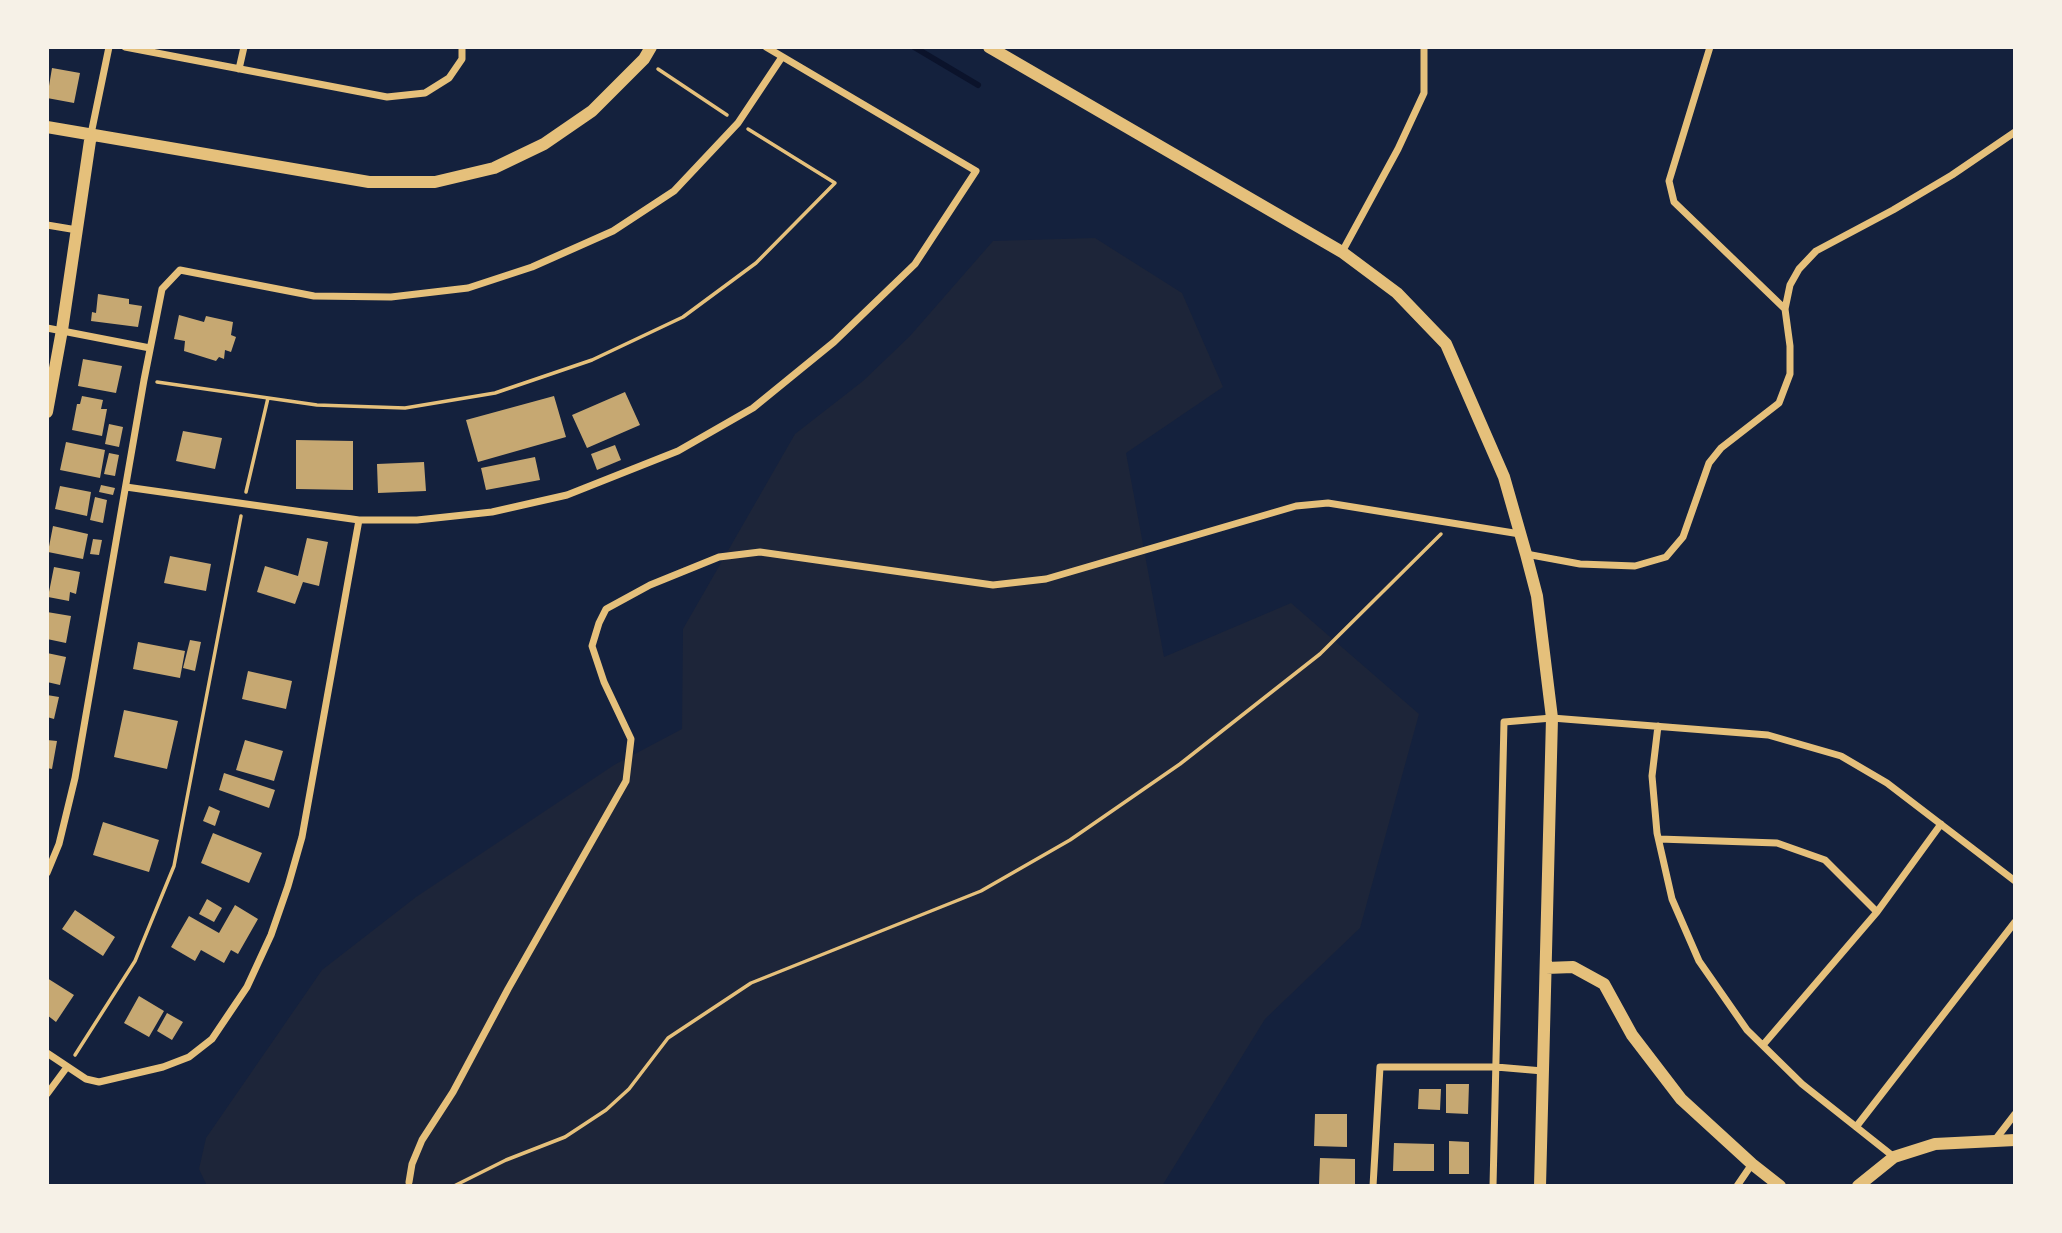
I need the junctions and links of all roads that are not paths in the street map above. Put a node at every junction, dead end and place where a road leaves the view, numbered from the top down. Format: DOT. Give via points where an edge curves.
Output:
graph roads {
  1 [pos="108,47"];
  2 [pos="125,47"];
  3 [pos="244,47"];
  4 [pos="462,47"];
  5 [pos="651,47"];
  6 [pos="766,47"];
  7 [pos="989,47"];
  8 [pos="1424,47"];
  9 [pos="1710,47"];
  10 [pos="782,57"];
  11 [pos="239,69"];
  12 [pos="47,127"];
  13 [pos="2015,132"];
  14 [pos="91,135"];
  15 [pos="47,225"];
  16 [pos="77,230"];
  17 [pos="1342,252"];
  18 [pos="1785,309"];
  19 [pos="47,328"];
  20 [pos="62,330"];
  21 [pos="150,348"];
  22 [pos="47,412"];
  23 [pos="126,486"];
  24 [pos="359,520"];
  25 [pos="1520,534"];
  26 [pos="1526,554"];
  27 [pos="1552,718"];
  28 [pos="1658,726"];
  29 [pos="1941,824"];
  30 [pos="1659,839"];
  31 [pos="47,873"];
  32 [pos="2015,881"];
  33 [pos="1877,912"];
  34 [pos="2015,922"];
  35 [pos="1546,968"];
  36 [pos="1763,1045"];
  37 [pos="47,1053"];
  38 [pos="67,1067"];
  39 [pos="1496,1067"];
  40 [pos="1543,1071"];
  41 [pos="47,1094"];
  42 [pos="2015,1114"];
  43 [pos="1856,1127"];
  44 [pos="1994,1140"];
  45 [pos="2015,1140"];
  46 [pos="1894,1157"];
  47 [pos="1752,1164"];
  48 [pos="409,1182"];
  49 [pos="1373,1186"];
  50 [pos="1493,1186"];
  51 [pos="1540,1186"];
  52 [pos="1737,1186"];
  53 [pos="1780,1186"];
  54 [pos="1858,1186"];
  1 -- 14 [label="street"];
  2 -- 11 [label="street"];
  3 -- 11 [label="street"];
  4 -- 11 [label="street" via="462,59 449,78 425,93 387,97"];
  5 -- 14 [label="street" via="592,111 544,144 494,168 436,181 369,182"];
  6 -- 10 [label="street"];
  7 -- 17 [label="street"];
  8 -- 17 [label="street" via="1424,93"];
  9 -- 18 [label="street" via="1670,181 1674,202"];
  10 -- 21 [label="street" via="738,123 674,191 613,231 531,267 468,288 391,297 314,296 180,270 162,289"];
  10 -- 24 [label="street" via="976,171 915,264 834,342 753,408 678,451 567,495 492,512"];
  12 -- 14 [label="street"];
  13 -- 18 [label="street" via="1893,211 1816,251 1790,285"];
  14 -- 16 [label="street"];
  15 -- 16 [label="street"];
  16 -- 20 [label="street"];
  17 -- 25 [label="street" via="1397,293 1446,344 1504,477"];
  18 -- 26 [label="street" via="1790,374 1779,403 1721,448 1709,463 1683,537 1666,557 1635,566 1580,564"];
  19 -- 20 [label="street"];
  20 -- 21 [label="street"];
  20 -- 22 [label="street"];
  21 -- 23 [label="street"];
  23 -- 24 [label="street"];
  23 -- 31 [label="street" via="75,778"];
  24 -- 38 [label="street" via="302,837 275,923 247,987 212,1039 189,1057 99,1082"];
  25 -- 26 [label="street"];
  25 -- 48 [label="street" via="1328,503 1296,506 1046,579 993,585 760,552 719,557 606,609 592,646 631,739 626,781 422,1140"];
  26 -- 27 [label="street" via="1537,596"];
  27 -- 28 [label="street"];
  27 -- 35 [label="street"];
  27 -- 39 [label="street" via="1504,722"];
  28 -- 29 [label="street" via="1768,735 1841,756 1888,783"];
  28 -- 30 [label="street" via="1652,776"];
  29 -- 32 [label="street"];
  29 -- 33 [label="street"];
  30 -- 33 [label="street" via="1777,843 1825,860"];
  30 -- 36 [label="street" via="1672,899 1699,961 1747,1030"];
  33 -- 36 [label="street"];
  34 -- 43 [label="street"];
  35 -- 40 [label="street"];
  35 -- 47 [label="street" via="1573,967 1604,984 1632,1035 1681,1099"];
  36 -- 43 [label="street"];
  37 -- 38 [label="street"];
  38 -- 41 [label="street"];
  39 -- 40 [label="street"];
  39 -- 49 [label="street" via="1380,1067"];
  39 -- 50 [label="street"];
  40 -- 51 [label="street"];
  42 -- 44 [label="street"];
  43 -- 46 [label="street"];
  44 -- 45 [label="street"];
  44 -- 46 [label="street" via="1935,1144"];
  46 -- 54 [label="street"];
  47 -- 52 [label="street"];
  47 -- 53 [label="street"];
}
